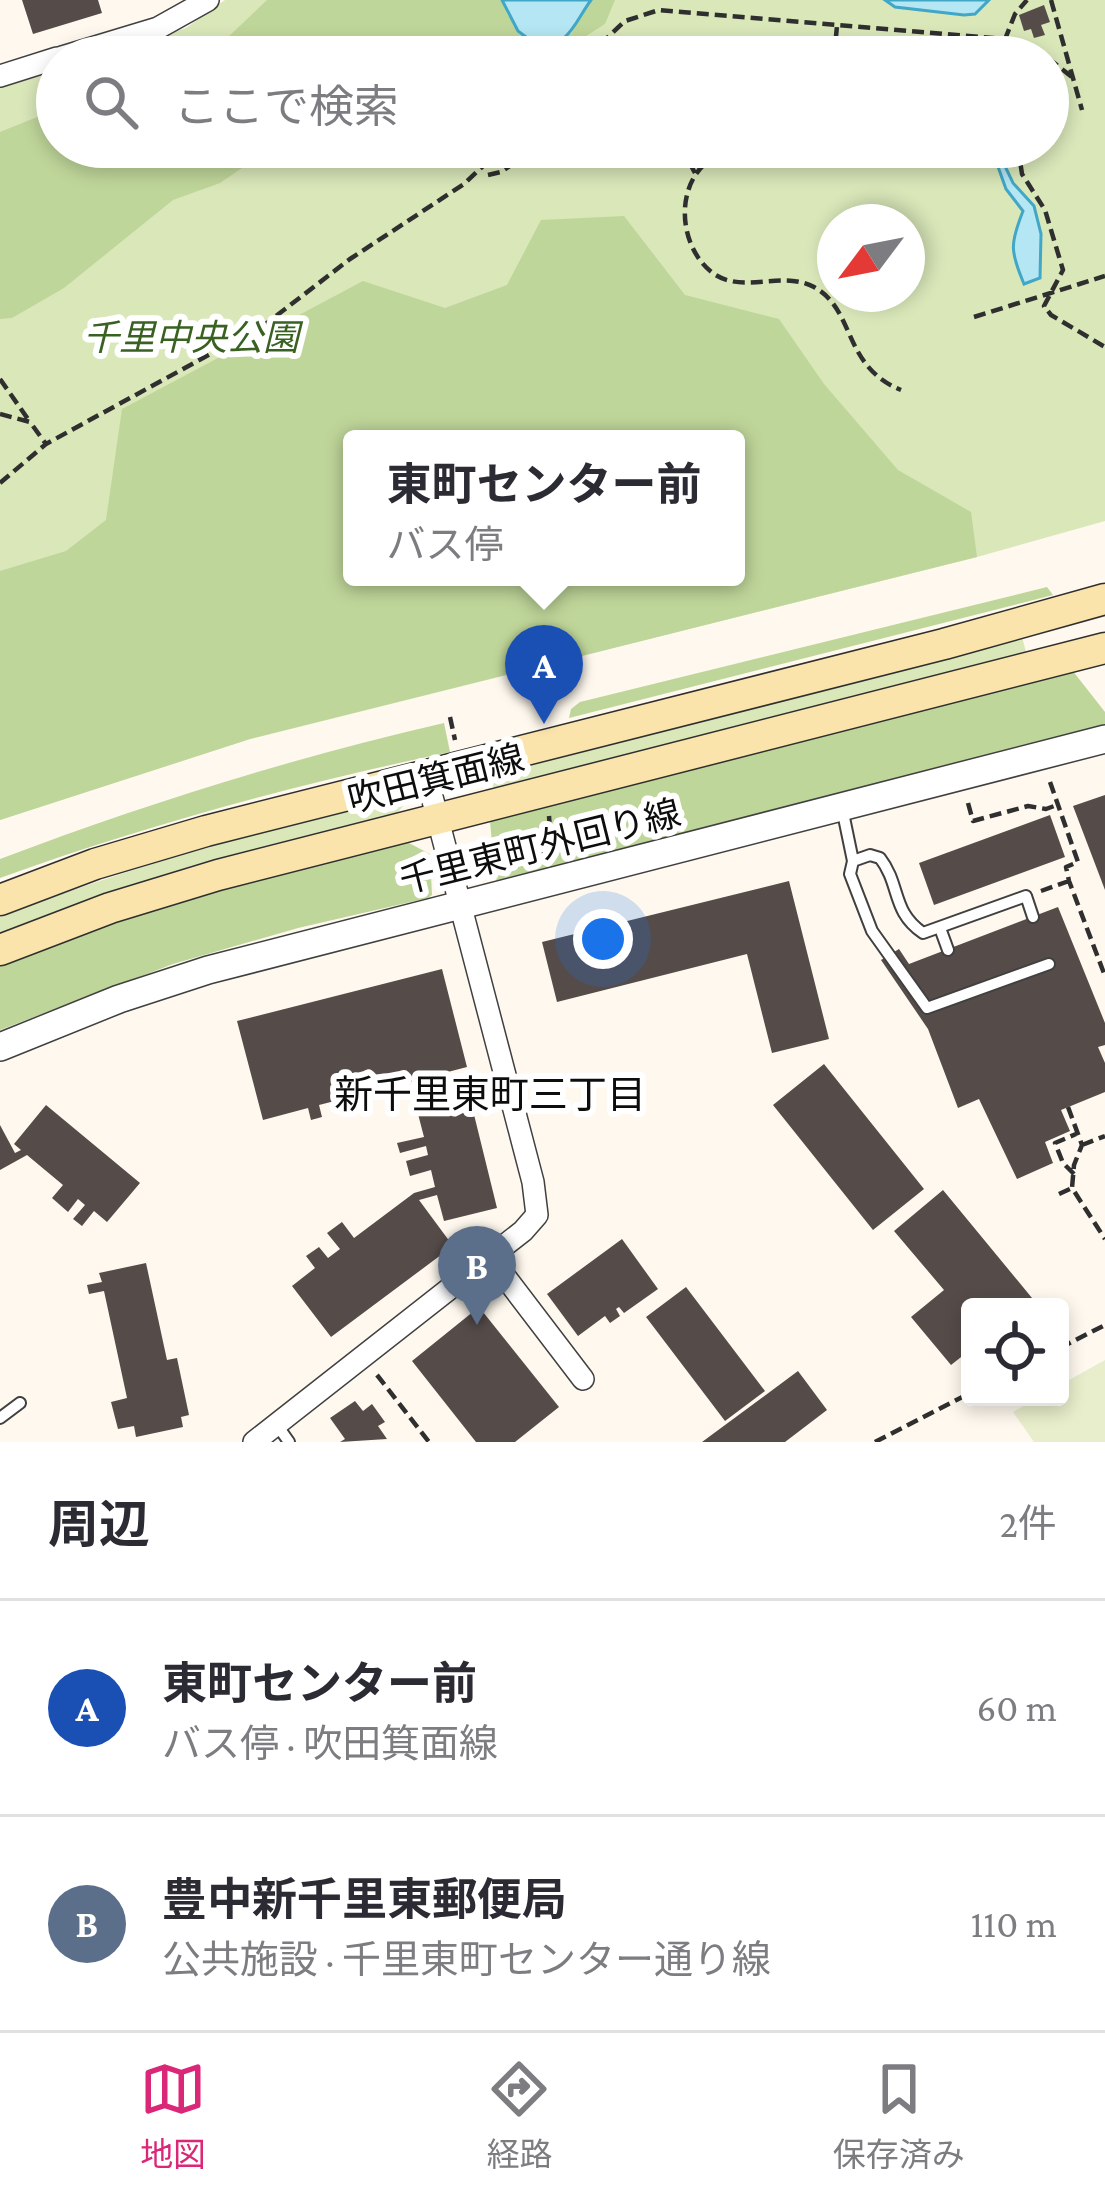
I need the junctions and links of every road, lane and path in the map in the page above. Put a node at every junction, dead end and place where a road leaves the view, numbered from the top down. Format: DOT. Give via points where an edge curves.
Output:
graph roads {
  1 [pos="208,0"];
  2 [pos="1027,0"];
  3 [pos="1051,0"];
  4 [pos="837,26"];
  5 [pos="132,36"];
  6 [pos="609,36"];
  7 [pos="836,36"];
  8 [pos="965,36"];
  9 [pos="1005,36"];
  10 [pos="1061,36"];
  11 [pos="36,65"];
  12 [pos="1069,67"];
  13 [pos="0,76"];
  14 [pos="1069,76"];
  15 [pos="1072,78"];
  16 [pos="1082,110"];
  17 [pos="481,168"];
  18 [pos="507,168"];
  19 [pos="693,168"];
  20 [pos="699,168"];
  21 [pos="1021,168"];
  22 [pos="695,172"];
  23 [pos="488,176"];
  24 [pos="1105,276"];
  25 [pos="1051,293"];
  26 [pos="974,317"];
  27 [pos="1105,347"];
  28 [pos="0,379"];
  29 [pos="901,390"];
  30 [pos="0,414"];
  31 [pos="30,422"];
  32 [pos="46,444"];
  33 [pos="0,483"];
  34 [pos="1105,599"];
  35 [pos="1105,647"];
  36 [pos="450,717"];
  37 [pos="1105,739"];
  38 [pos="457,745"];
  39 [pos="426,774"];
  40 [pos="1050,782"];
  41 [pos="968,803"];
  42 [pos="1057,805"];
  43 [pos="842,808"];
  44 [pos="549,813"];
  45 [pos="438,818"];
  46 [pos="551,846"];
  47 [pos="854,861"];
  48 [pos="1069,881"];
  49 [pos="1026,896"];
  50 [pos="0,900"];
  51 [pos="462,905"];
  52 [pos="1034,917"];
  53 [pos="940,928"];
  54 [pos="0,950"];
  55 [pos="948,950"];
  56 [pos="1049,964"];
  57 [pos="1105,976"];
  58 [pos="0,1047"];
  59 [pos="1068,1107"];
  60 [pos="1078,1133"];
  61 [pos="1105,1136"];
  62 [pos="1082,1145"];
  63 [pos="1074,1174"];
  64 [pos="1072,1188"];
  65 [pos="1059,1194"];
  66 [pos="1105,1239"];
  67 [pos="490,1257"];
  68 [pos="1105,1325"];
  69 [pos="1069,1343"];
  70 [pos="364,1357"];
  71 [pos="583,1379"];
  72 [pos="961,1398"];
  73 [pos="20,1403"];
  74 [pos="0,1418"];
  75 [pos="283,1433"];
  76 [pos="254,1442"];
  77 [pos="428,1442"];
  78 [pos="875,1442"];
  1 -- 5 [label="street"];
  2 -- 9 [label="path"];
  3 -- 10 [label="path"];
  4 -- 6 [label="path" via="659,10"];
  4 -- 7 [label="path"];
  4 -- 8 [label="path"];
  11 -- 13 [label="street"];
  12 -- 15 [label="path"];
  14 -- 15 [label="path"];
  15 -- 16 [label="path"];
  17 -- 32 [label="path" via="267,323"];
  18 -- 23 [label="path"];
  19 -- 22 [label="path"];
  20 -- 22 [label="path"];
  21 -- 25 [label="path" via="1045,210 1063,271"];
  22 -- 29 [label="path" via="686,226 705,264 727,279 789,279 823,293 862,364"];
  24 -- 25 [label="path"];
  25 -- 26 [label="path"];
  25 -- 27 [label="path" via="1044,306 1051,315"];
  28 -- 31 [label="path"];
  30 -- 31 [label="path"];
  31 -- 32 [label="path"];
  32 -- 33 [label="path"];
  34 -- 39 [label="main road, 吹田箕面線"];
  35 -- 45 [label="main road, 吹田箕面線"];
  36 -- 38 [label="path"];
  37 -- 43 [label="street, 千里東町外回り線"];
  39 -- 45 [label="street"];
  39 -- 50 [label="main road, 吹田箕面線" via="149,847"];
  40 -- 42 [label="path"];
  41 -- 42 [label="path" via="973,821"];
  42 -- 48 [label="path" via="1078,862 1066,867"];
  43 -- 47 [label="lane"];
  43 -- 51 [label="street, 千里東町外回り線"];
  44 -- 46 [label="path"];
  45 -- 51 [label="street"];
  45 -- 54 [label="main road, 吹田箕面線" via="164,890"];
  47 -- 53 [label="lane" via="880,858 912,925 923,933"];
  47 -- 56 [label="lane" via="850,874 872,931 927,1008"];
  48 -- 49 [label="path"];
  48 -- 57 [label="path"];
  49 -- 52 [label="lane"];
  49 -- 53 [label="lane"];
  51 -- 58 [label="street, 千里東町外回り線" via="208,970"];
  51 -- 67 [label="street" via="538,1209 536,1220"];
  53 -- 55 [label="lane"];
  59 -- 60 [label="path"];
  60 -- 62 [label="path"];
  60 -- 63 [label="path" via="1054,1143"];
  61 -- 62 [label="path"];
  62 -- 63 [label="path"];
  63 -- 64 [label="path"];
  64 -- 65 [label="path"];
  64 -- 66 [label="path"];
  67 -- 70 [label="street"];
  67 -- 71 [label="street"];
  68 -- 69 [label="path"];
  70 -- 75 [label="street"];
  70 -- 77 [label="path"];
  72 -- 78 [label="path"];
  73 -- 74 [label="lane"];
  75 -- 76 [label="street"];
}
